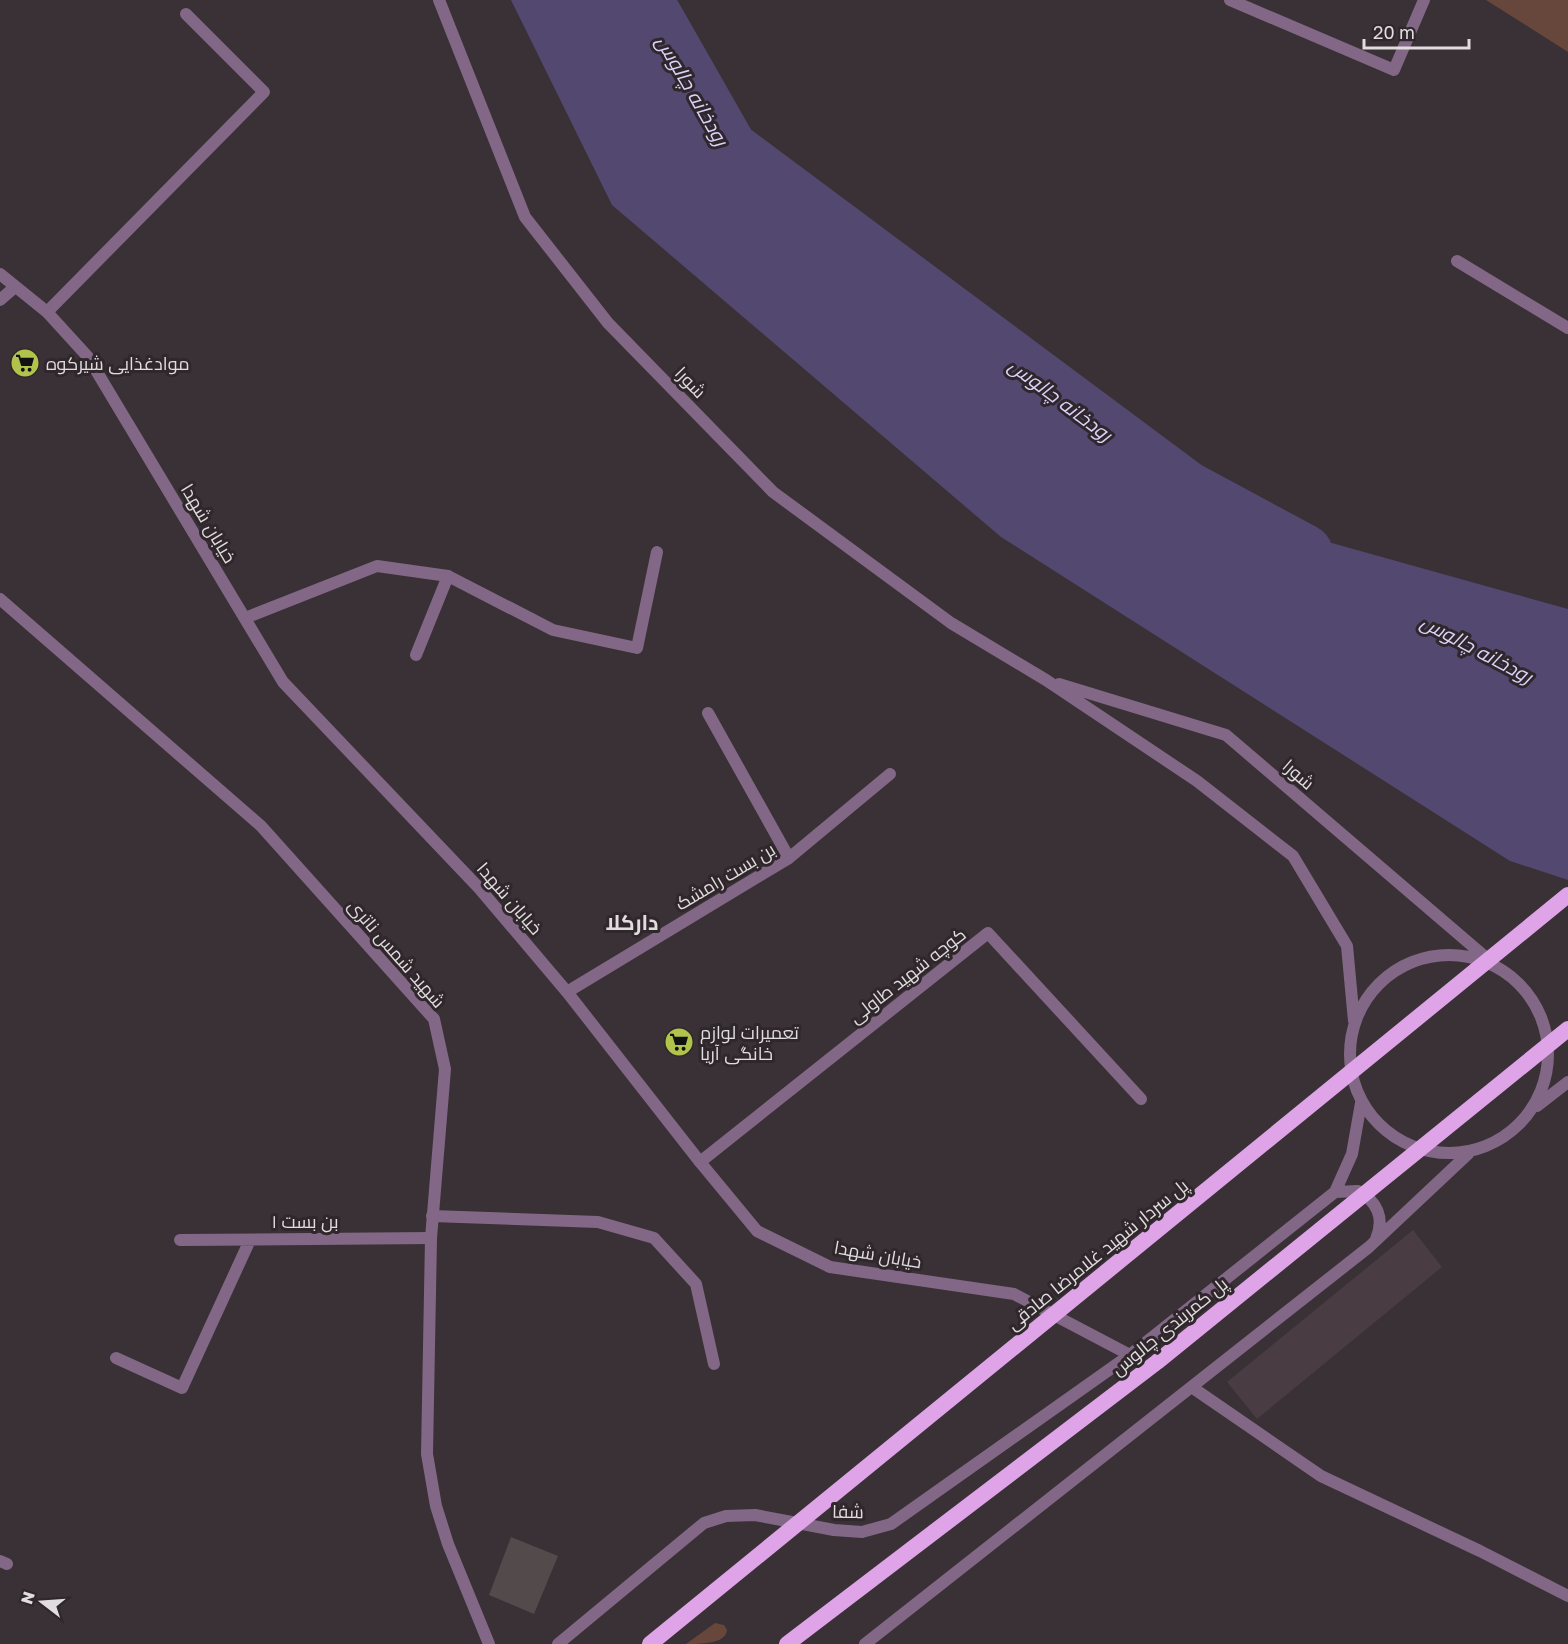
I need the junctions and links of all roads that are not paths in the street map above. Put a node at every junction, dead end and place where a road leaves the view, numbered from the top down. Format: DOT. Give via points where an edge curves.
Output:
graph roads {
  1 [pos="439,0"];
  2 [pos="1230,0"];
  3 [pos="1424,0"];
  4 [pos="186,14"];
  5 [pos="1457,261"];
  6 [pos="0,274"];
  7 [pos="15,287"];
  8 [pos="0,300"];
  9 [pos="47,312"];
  10 [pos="1568,328"];
  11 [pos="657,552"];
  12 [pos="448,576"];
  13 [pos="0,599"];
  14 [pos="245,618"];
  15 [pos="416,655"];
  16 [pos="1046,680"];
  17 [pos="708,713"];
  18 [pos="890,774"];
  19 [pos="789,858"];
  20 [pos="1568,895"];
  21 [pos="1492,963"];
  22 [pos="567,992"];
  23 [pos="1354,1021"];
  24 [pos="1568,1029"];
  25 [pos="1568,1082"];
  26 [pos="1141,1099"];
  27 [pos="1361,1103"];
  28 [pos="1536,1107"];
  29 [pos="1468,1154"];
  30 [pos="700,1162"];
  31 [pos="1335,1192"];
  32 [pos="432,1216"];
  33 [pos="431,1238"];
  34 [pos="180,1240"];
  35 [pos="250,1240"];
  36 [pos="1370,1247"];
  37 [pos="1130,1355"];
  38 [pos="116,1358"];
  39 [pos="714,1364"];
  40 [pos="1192,1388"];
  41 [pos="1568,1596"];
  42 [pos="489,1644"];
  43 [pos="558,1644"];
  44 [pos="650,1644"];
  45 [pos="787,1644"];
  46 [pos="865,1644"];
  1 -- 16 [label="street, شورا" via="525,217 608,323 773,492 951,623"];
  2 -- 3 [label="street" via="1394,70"];
  4 -- 9 [label="street" via="264,92"];
  5 -- 10 [label="street"];
  6 -- 7 [label="street, خیابان شهدا"];
  7 -- 8 [label="street"];
  7 -- 9 [label="street, خیابان شهدا"];
  9 -- 14 [label="street, خیابان شهدا" via="88,357"];
  11 -- 12 [label="street" via="637,648 553,630"];
  12 -- 14 [label="street" via="377,566"];
  12 -- 15 [label="street"];
  13 -- 32 [label="street, شهید شمس ناتری" via="261,826 434,1019 445,1069"];
  14 -- 22 [label="street, خیابان شهدا" via="283,682 479,888"];
  16 -- 21 [label="street, شورا" via="1226,735"];
  16 -- 23 [label="street, شورا" via="1197,781 1293,856 1347,946"];
  17 -- 19 [label="street"];
  18 -- 19 [label="street, بن بست رامشک"];
  19 -- 22 [label="street, بن بست رامشک"];
  20 -- 44 [label="highway, پل سردار شهید غلامرضا صادقی, bridge"];
  21 -- 23 [label="street" via="1451,953 1410,961 1376,985"];
  21 -- 28 [label="street" via="1526,988 1546,1024 1549,1067"];
  22 -- 30 [label="street, خیابان شهدا"];
  23 -- 27 [label="street" via="1349,1063"];
  24 -- 45 [label="highway, پل کمربندی چالوس, bridge" via="1158,1362"];
  25 -- 28 [label="street"];
  26 -- 30 [label="street, کوچه شهید طاولی" via="988,933"];
  27 -- 29 [label="street" via="1388,1135 1426,1152"];
  27 -- 31 [label="street" via="1352,1154"];
  28 -- 29 [label="street" via="1507,1137"];
  29 -- 36 [label="street"];
  30 -- 37 [label="street, خیابان شهدا" via="757,1231 830,1267 1014,1294"];
  31 -- 36 [label="street" via="1358,1191 1376,1205 1380,1227"];
  31 -- 37 [label="street, شفا"];
  32 -- 33 [label="street, شهید شمس ناتری"];
  32 -- 39 [label="street" via="598,1222 654,1238 696,1284"];
  33 -- 35 [label="street, بن بست ۱"];
  33 -- 42 [label="street, شهید شمس ناتری" via="427,1454 436,1506 448,1544"];
  34 -- 35 [label="street, بن بست ۱"];
  35 -- 38 [label="street" via="182,1388"];
  36 -- 40 [label="street"];
  37 -- 43 [label="street, شفا" via="891,1524 862,1532 755,1515 726,1516 704,1523"];
  40 -- 41 [label="street" via="1321,1476"];
  40 -- 46 [label="street"];
}
